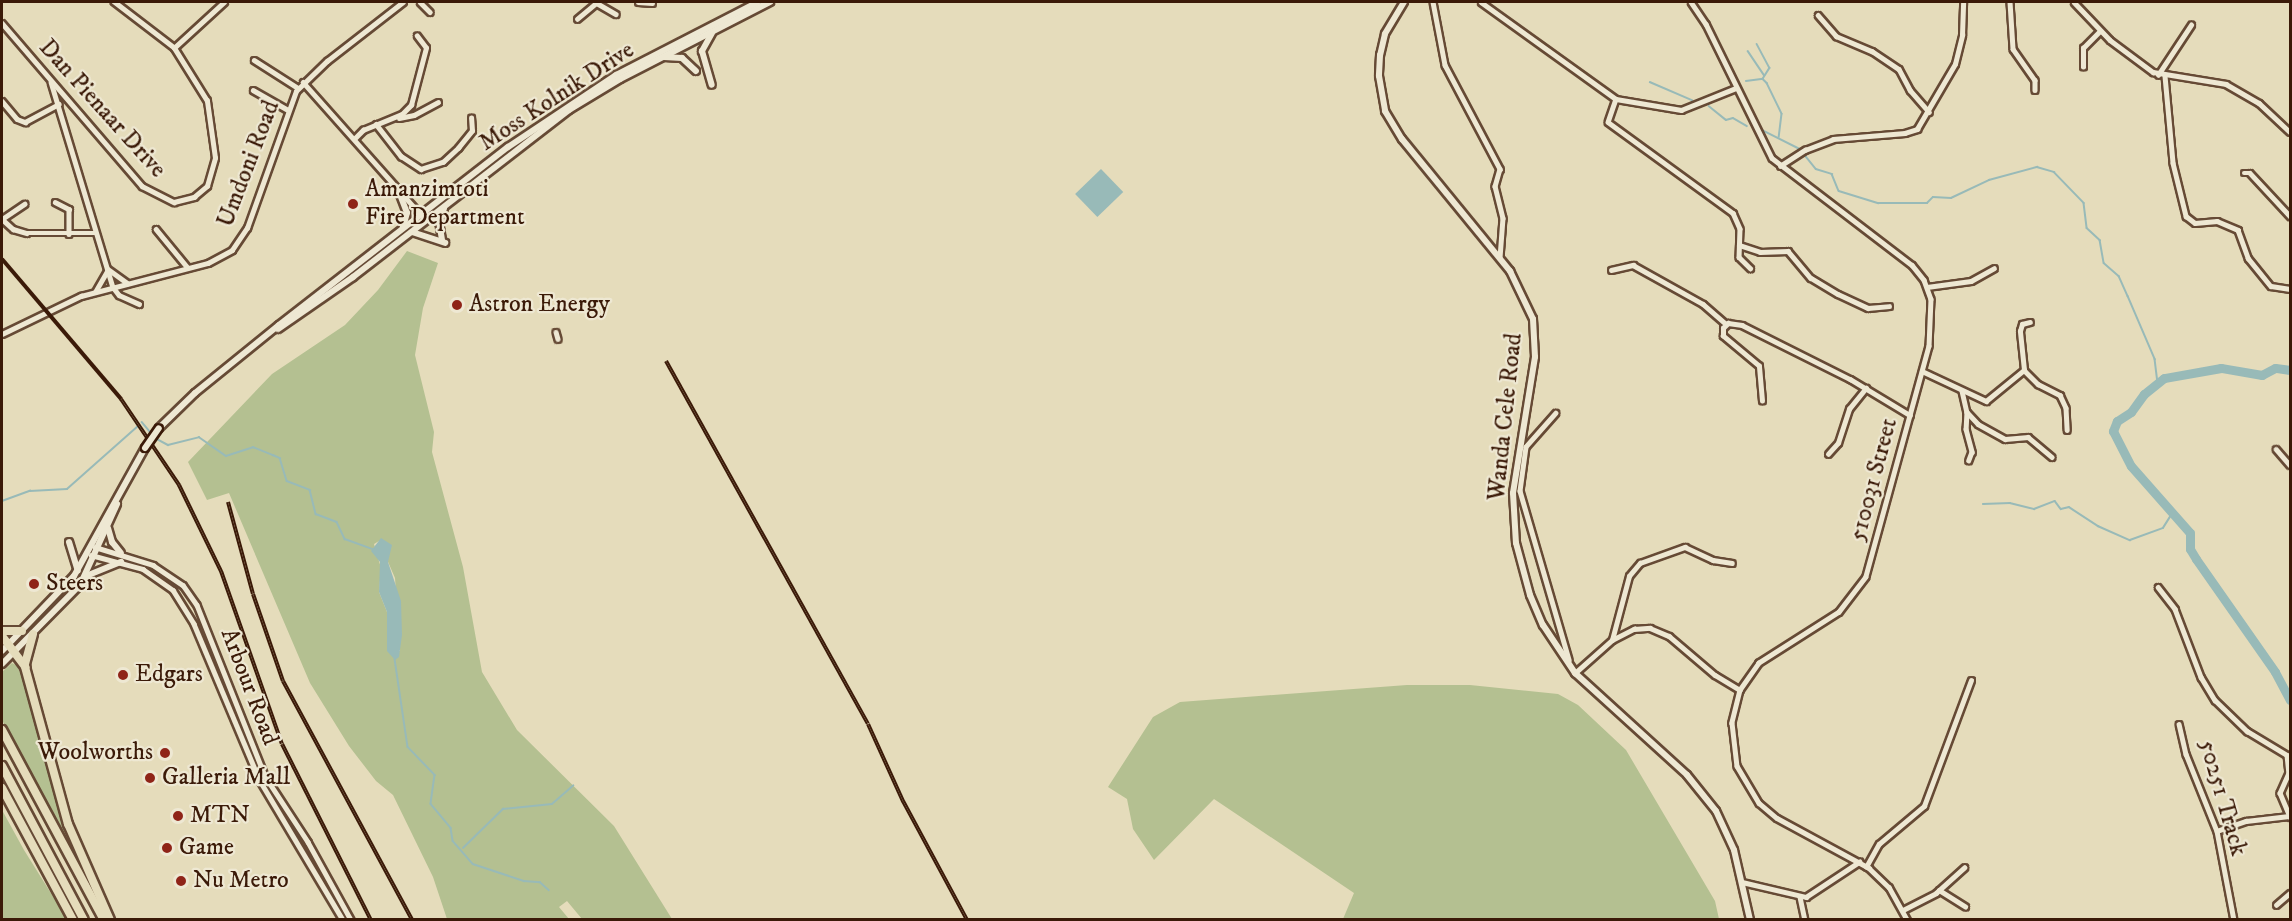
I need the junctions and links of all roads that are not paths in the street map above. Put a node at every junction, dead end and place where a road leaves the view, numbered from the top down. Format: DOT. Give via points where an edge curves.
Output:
graph roads {
  1 [pos="114,2"];
  2 [pos="224,2"];
  3 [pos="403,2"];
  4 [pos="420,2"];
  5 [pos="638,2"];
  6 [pos="758,2"];
  7 [pos="770,2"];
  8 [pos="1404,2"];
  9 [pos="1433,2"];
  10 [pos="1481,2"];
  11 [pos="1690,2"];
  12 [pos="1963,2"];
  13 [pos="2010,2"];
  14 [pos="2074,2"];
  15 [pos="595,3"];
  16 [pos="652,3"];
  17 [pos="430,12"];
  18 [pos="616,14"];
  19 [pos="1818,15"];
  20 [pos="577,19"];
  21 [pos="2,23"];
  22 [pos="2191,25"];
  23 [pos="714,30"];
  24 [pos="2100,31"];
  25 [pos="417,36"];
  26 [pos="174,48"];
  27 [pos="660,58"];
  28 [pos="254,60"];
  29 [pos="2083,67"];
  30 [pos="696,72"];
  31 [pos="2158,75"];
  32 [pos="2165,76"];
  33 [pos="50,79"];
  34 [pos="303,82"];
  35 [pos="712,85"];
  36 [pos="298,88"];
  37 [pos="1736,88"];
  38 [pos="253,90"];
  39 [pos="2035,90"];
  40 [pos="1616,99"];
  41 [pos="2,101"];
  42 [pos="438,102"];
  43 [pos="58,104"];
  44 [pos="288,110"];
  45 [pos="1929,112"];
  46 [pos="471,118"];
  47 [pos="393,119"];
  48 [pos="376,124"];
  49 [pos="2290,132"];
  50 [pos="354,139"];
  51 [pos="1780,166"];
  52 [pos="2244,173"];
  53 [pos="399,192"];
  54 [pos="56,202"];
  55 [pos="447,203"];
  56 [pos="24,204"];
  57 [pos="421,215"];
  58 [pos="2290,216"];
  59 [pos="2,219"];
  60 [pos="156,229"];
  61 [pos="402,230"];
  62 [pos="412,232"];
  63 [pos="96,233"];
  64 [pos="69,234"];
  65 [pos="1738,245"];
  66 [pos="1500,258"];
  67 [pos="107,268"];
  68 [pos="188,268"];
  69 [pos="1750,268"];
  70 [pos="1995,268"];
  71 [pos="1611,270"];
  72 [pos="127,284"];
  73 [pos="113,287"];
  74 [pos="1927,287"];
  75 [pos="2290,289"];
  76 [pos="95,292"];
  77 [pos="139,304"];
  78 [pos="1889,306"];
  79 [pos="2030,322"];
  80 [pos="1726,324"];
  81 [pos="275,330"];
  82 [pos="2,331"];
  83 [pos="556,332"];
  84 [pos="558,339"];
  85 [pos="1922,370"];
  86 [pos="2024,370"];
  87 [pos="1866,388"];
  88 [pos="1962,391"];
  89 [pos="1762,401"];
  90 [pos="1968,412"];
  91 [pos="1556,413"];
  92 [pos="1910,415"];
  93 [pos="2067,430"];
  94 [pos="2276,449"];
  95 [pos="1828,454"];
  96 [pos="2052,457"];
  97 [pos="1969,460"];
  98 [pos="2290,465"];
  99 [pos="128,478"];
  100 [pos="108,527"];
  101 [pos="69,542"];
  102 [pos="95,547"];
  103 [pos="122,553"];
  104 [pos="91,555"];
  105 [pos="121,562"];
  106 [pos="1732,563"];
  107 [pos="78,571"];
  108 [pos="84,576"];
  109 [pos="2158,587"];
  110 [pos="2,631"];
  111 [pos="22,631"];
  112 [pos="33,634"];
  113 [pos="2,636"];
  114 [pos="1612,640"];
  115 [pos="9,643"];
  116 [pos="2,651"];
  117 [pos="15,651"];
  118 [pos="2,664"];
  119 [pos="25,667"];
  120 [pos="1576,672"];
  121 [pos="1971,680"];
  122 [pos="1740,690"];
  123 [pos="2180,724"];
  124 [pos="2,730"];
  125 [pos="252,754"];
  126 [pos="2,766"];
  127 [pos="2,790"];
  128 [pos="2290,817"];
  129 [pos="2217,831"];
  130 [pos="1858,862"];
  131 [pos="1866,867"];
  132 [pos="1964,868"];
  133 [pos="1742,882"];
  134 [pos="1939,890"];
  135 [pos="2290,893"];
  136 [pos="1800,897"];
  137 [pos="2276,905"];
  138 [pos="1965,906"];
  139 [pos="1903,910"];
  140 [pos="73,920"];
  141 [pos="84,920"];
  142 [pos="104,920"];
  143 [pos="110,920"];
  144 [pos="343,920"];
  145 [pos="351,920"];
  146 [pos="1750,920"];
  147 [pos="1805,920"];
  148 [pos="1907,920"];
  149 [pos="2234,920"];
  1 -- 26 [label="street, Dan Pienaar Drive"];
  2 -- 26 [label="street"];
  3 -- 34 [label="street, Umdoni Road"];
  4 -- 17 [label="street"];
  5 -- 16 [label="street"];
  6 -- 57 [label="main road, Moss Kolnik Drive" via="616,75 507,147"];
  7 -- 23 [label="main road, Moss Kolnik Drive"];
  8 -- 66 [label="main road, Wanda Cele Road" via="1385,34 1380,56 1385,111 1401,139"];
  9 -- 66 [label="street" via="1444,65 1499,166 1495,186 1503,218"];
  10 -- 40 [label="street"];
  11 -- 37 [label="street, 510031 Street" via="1706,24"];
  12 -- 45 [label="street" via="1958,54"];
  13 -- 39 [label="street" via="2013,49 2035,80"];
  14 -- 24 [label="street"];
  15 -- 18 [label="street"];
  15 -- 20 [label="street"];
  19 -- 45 [label="street" via="1836,36 1872,51 1899,69"];
  21 -- 33 [label="street, Dan Pienaar Drive"];
  22 -- 31 [label="street"];
  23 -- 27 [label="main road, Moss Kolnik Drive"];
  23 -- 35 [label="main road" via="702,51"];
  24 -- 29 [label="street" via="2083,48"];
  24 -- 31 [label="street"];
  25 -- 47 [label="street" via="426,48 413,99 407,110"];
  26 -- 33 [label="street, Dan Pienaar Drive" via="207,102 215,138 209,181 199,194 184,201 164,200 142,186"];
  27 -- 30 [label="main road" via="679,57"];
  27 -- 55 [label="main road, Moss Kolnik Drive" via="569,110"];
  28 -- 36 [label="street"];
  31 -- 32 [label="street"];
  32 -- 49 [label="street" via="2226,84 2259,103"];
  32 -- 75 [label="street" via="2173,163 2186,216 2195,223 2217,221 2238,230 2248,258 2271,286"];
  33 -- 43 [label="street"];
  34 -- 36 [label="street, Umdoni Road"];
  34 -- 50 [label="street"];
  36 -- 44 [label="street, Umdoni Road"];
  37 -- 40 [label="street" via="1681,110"];
  37 -- 51 [label="street, 510031 Street"];
  38 -- 44 [label="street"];
  40 -- 65 [label="street" via="1608,122 1736,217"];
  41 -- 43 [label="street" via="17,119 25,122"];
  42 -- 47 [label="street" via="414,115"];
  43 -- 63 [label="street"];
  44 -- 68 [label="street, Umdoni Road" via="242,238 224,255"];
  45 -- 51 [label="street" via="1910,133 1833,139"];
  46 -- 48 [label="street" via="472,131 458,148 443,162 421,169 401,156"];
  47 -- 48 [label="street"];
  48 -- 50 [label="street"];
  50 -- 53 [label="street"];
  51 -- 74 [label="street, 510031 Street" via="1912,265"];
  52 -- 58 [label="street" via="2250,173"];
  53 -- 57 [label="street"];
  53 -- 61 [label="main road" via="407,213"];
  54 -- 64 [label="street" via="69,209"];
  55 -- 62 [label="main road, Moss Kolnik Drive"];
  55 -- 62 [label="main road" via="439,222 443,242"];
  56 -- 59 [label="street"];
  57 -- 61 [label="main road, Moss Kolnik Drive"];
  59 -- 64 [label="street" via="20,232"];
  60 -- 68 [label="street"];
  61 -- 81 [label="main road, Moss Kolnik Drive"];
  62 -- 81 [label="main road, Moss Kolnik Drive"];
  63 -- 64 [label="street"];
  63 -- 67 [label="street"];
  65 -- 69 [label="street" via="1739,257"];
  65 -- 78 [label="street" via="1760,252 1788,251 1811,278 1838,294 1868,308"];
  66 -- 120 [label="main road, Wanda Cele Road" via="1526,296 1535,331 1535,357 1515,469 1516,543 1536,611"];
  67 -- 72 [label="street"];
  67 -- 73 [label="street"];
  67 -- 76 [label="street"];
  68 -- 72 [label="street, Umdoni Road"];
  70 -- 74 [label="street" via="1971,281"];
  71 -- 80 [label="street" via="1633,265 1703,304"];
  72 -- 73 [label="street, Umdoni Road"];
  73 -- 76 [label="street, Umdoni Road"];
  73 -- 77 [label="street" via="119,295"];
  74 -- 85 [label="street, 510031 Street" via="1932,330"];
  76 -- 82 [label="street, Umdoni Road"];
  79 -- 86 [label="street" via="2022,324 2020,331"];
  80 -- 87 [label="street" via="1742,325"];
  80 -- 89 [label="street" via="1722,333 1726,339 1759,366"];
  81 -- 99 [label="main road, Moss Kolnik Drive, bridge" via="195,393 159,428"];
  83 -- 84 [label="street"];
  85 -- 88 [label="street"];
  85 -- 92 [label="street, 510031 Street"];
  86 -- 88 [label="street" via="1986,401"];
  86 -- 93 [label="street" via="2038,384 2060,395 2066,408"];
  87 -- 92 [label="street"];
  87 -- 95 [label="street" via="1849,410 1838,443"];
  88 -- 90 [label="street"];
  90 -- 96 [label="street" via="1989,431 2009,440 2028,438"];
  90 -- 97 [label="street" via="1966,429 1972,452"];
  91 -- 120 [label="street" via="1526,447 1520,491 1568,658"];
  92 -- 122 [label="street, 510031 Street" via="1861,587 1832,619 1768,654"];
  94 -- 98 [label="street"];
  99 -- 100 [label="main road, Moss Kolnik Drive"];
  99 -- 102 [label="main road, Moss Kolnik Drive"];
  100 -- 102 [label="main road, Moss Kolnik Drive"];
  100 -- 103 [label="main road" via="110,538"];
  101 -- 107 [label="main road"];
  102 -- 103 [label="street, Arbour Road"];
  102 -- 104 [label="main road, Moss Kolnik Drive"];
  103 -- 125 [label="street, Arbour Road" via="169,574 197,604"];
  104 -- 105 [label="street, Arbour Road"];
  104 -- 107 [label="main road, Moss Kolnik Drive"];
  104 -- 108 [label="main road, Moss Kolnik Drive"];
  105 -- 108 [label="main road"];
  105 -- 125 [label="street, Arbour Road" via="151,573 180,600"];
  106 -- 114 [label="street" via="1685,547 1634,567"];
  107 -- 111 [label="main road, Moss Kolnik Drive"];
  108 -- 112 [label="main road, Moss Kolnik Drive" via="63,606"];
  109 -- 128 [label="street" via="2175,609 2201,677 2215,700 2247,731 2287,755 2289,773 2280,794"];
  110 -- 111 [label="highway"];
  111 -- 115 [label="main road, Moss Kolnik Drive"];
  112 -- 117 [label="main road, Moss Kolnik Drive"];
  112 -- 119 [label="highway"];
  113 -- 115 [label="highway"];
  114 -- 120 [label="street"];
  114 -- 122 [label="street" via="1634,629 1657,630"];
  115 -- 116 [label="main road, Moss Kolnik Drive"];
  115 -- 117 [label="highway"];
  117 -- 118 [label="main road, Moss Kolnik Drive"];
  117 -- 119 [label="highway"];
  119 -- 143 [label="highway" via="68,824"];
  120 -- 133 [label="main road, Wanda Cele Road" via="1702,793 1727,831"];
  121 -- 131 [label="street" via="1927,801 1917,816 1879,844"];
  122 -- 130 [label="street, 510031 Street" via="1733,713 1732,744 1737,766 1751,793 1777,818"];
  123 -- 129 [label="street, 50251 Track" via="2186,754"];
  124 -- 142 [label="highway"];
  125 -- 144 [label="street, Arbour Road" via="267,794"];
  125 -- 145 [label="street, Arbour Road"];
  126 -- 141 [label="highway"];
  127 -- 140 [label="highway"];
  128 -- 129 [label="street" via="2246,821"];
  129 -- 149 [label="street, 50251 Track"];
  130 -- 131 [label="street, 510031 Street"];
  130 -- 136 [label="street" via="1822,890"];
  131 -- 139 [label="street, 510031 Street" via="1889,886"];
  132 -- 134 [label="street"];
  133 -- 136 [label="street"];
  133 -- 146 [label="main road, Wanda Cele Road"];
  134 -- 138 [label="street"];
  134 -- 139 [label="street"];
  135 -- 137 [label="street"];
  136 -- 147 [label="street"];
  139 -- 148 [label="street, 510031 Street"];
}
